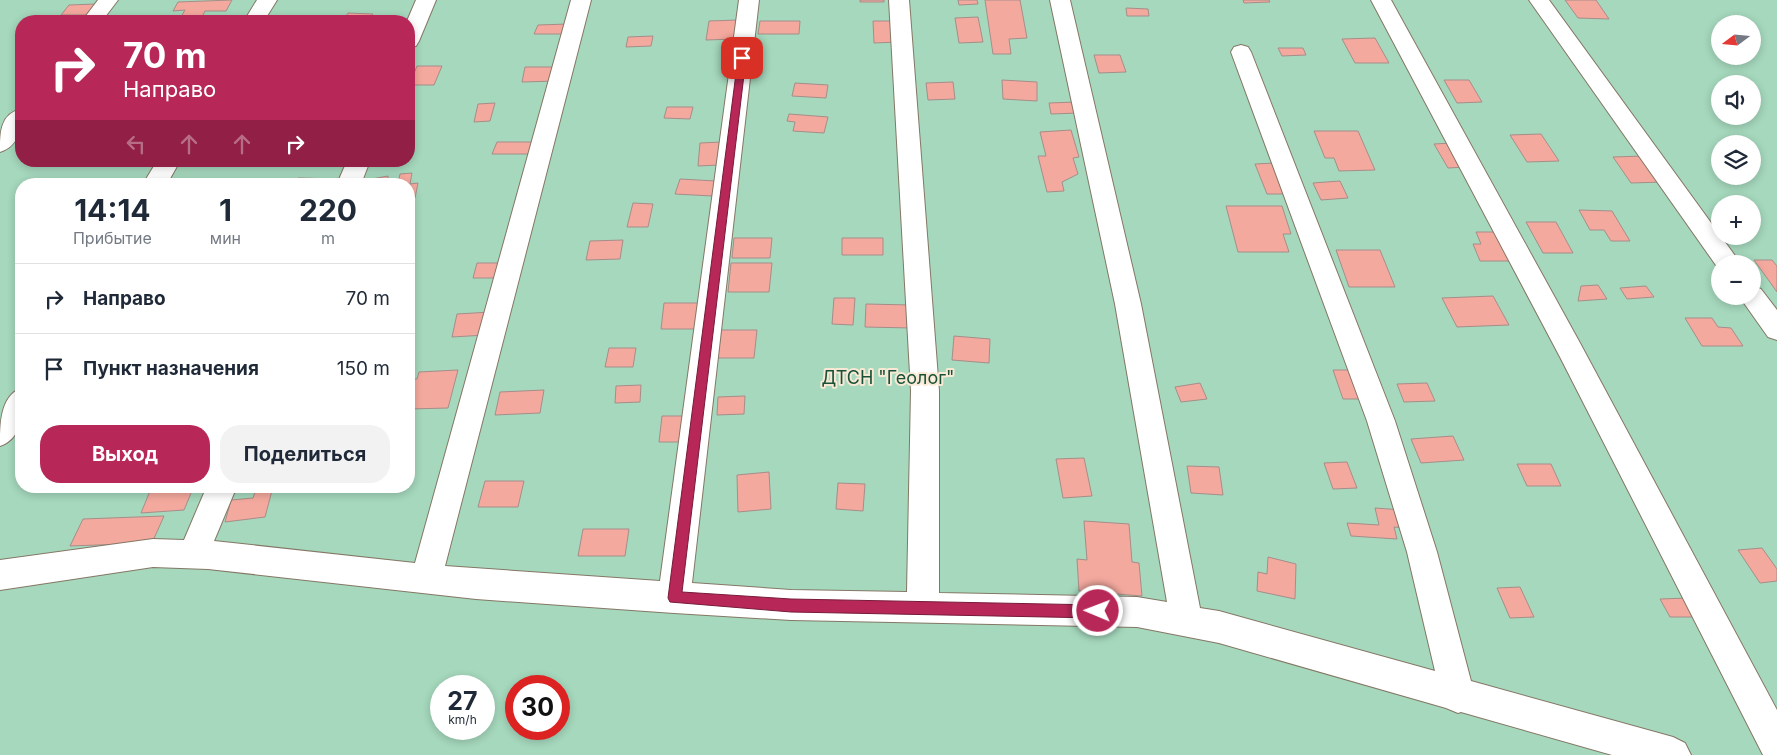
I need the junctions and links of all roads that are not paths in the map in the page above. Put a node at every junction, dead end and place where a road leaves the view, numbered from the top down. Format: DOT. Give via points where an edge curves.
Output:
graph roads {
  1 [pos="108,0"];
  2 [pos="267,0"];
  3 [pos="426,0"];
  4 [pos="581,0"];
  5 [pos="749,0"];
  6 [pos="899,0"];
  7 [pos="1060,0"];
  8 [pos="1381,0"];
  9 [pos="1538,0"];
  10 [pos="97,15"];
  11 [pos="258,15"];
  12 [pos="415,27"];
  13 [pos="1241,52"];
  14 [pos="15,124"];
  15 [pos="0,144"];
  16 [pos="165,167"];
  17 [pos="159,178"];
  18 [pos="1722,255"];
  19 [pos="1759,305"];
  20 [pos="1777,330"];
  21 [pos="15,410"];
  22 [pos="0,434"];
  23 [pos="219,493"];
  24 [pos="193,555"];
  25 [pos="0,574"];
  26 [pos="426,579"];
  27 [pos="674,598"];
  28 [pos="923,608"];
  29 [pos="1186,621"];
  30 [pos="1458,696"];
  31 [pos="1777,745"];
  32 [pos="1673,755"];
  1 -- 10 [label="street"];
  2 -- 11 [label="street"];
  3 -- 12 [label="street"];
  4 -- 26 [label="street"];
  5 -- 27 [label="street"];
  6 -- 28 [label="street" via="925,391"];
  7 -- 29 [label="street" via="1128,304"];
  8 -- 31 [label="street"];
  9 -- 18 [label="street"];
  13 -- 30 [label="street" via="1381,421 1422,552"];
  14 -- 15 [label="street"];
  16 -- 17 [label="street"];
  19 -- 20 [label="street"];
  21 -- 22 [label="street"];
  23 -- 24 [label="street"];
  24 -- 25 [label="street" via="153,553"];
  24 -- 26 [label="street"];
  26 -- 27 [label="street"];
  27 -- 28 [label="street"];
  28 -- 29 [label="street" via="1137,612"];
  29 -- 30 [label="street" via="1219,627"];
  30 -- 32 [label="street"];
}
